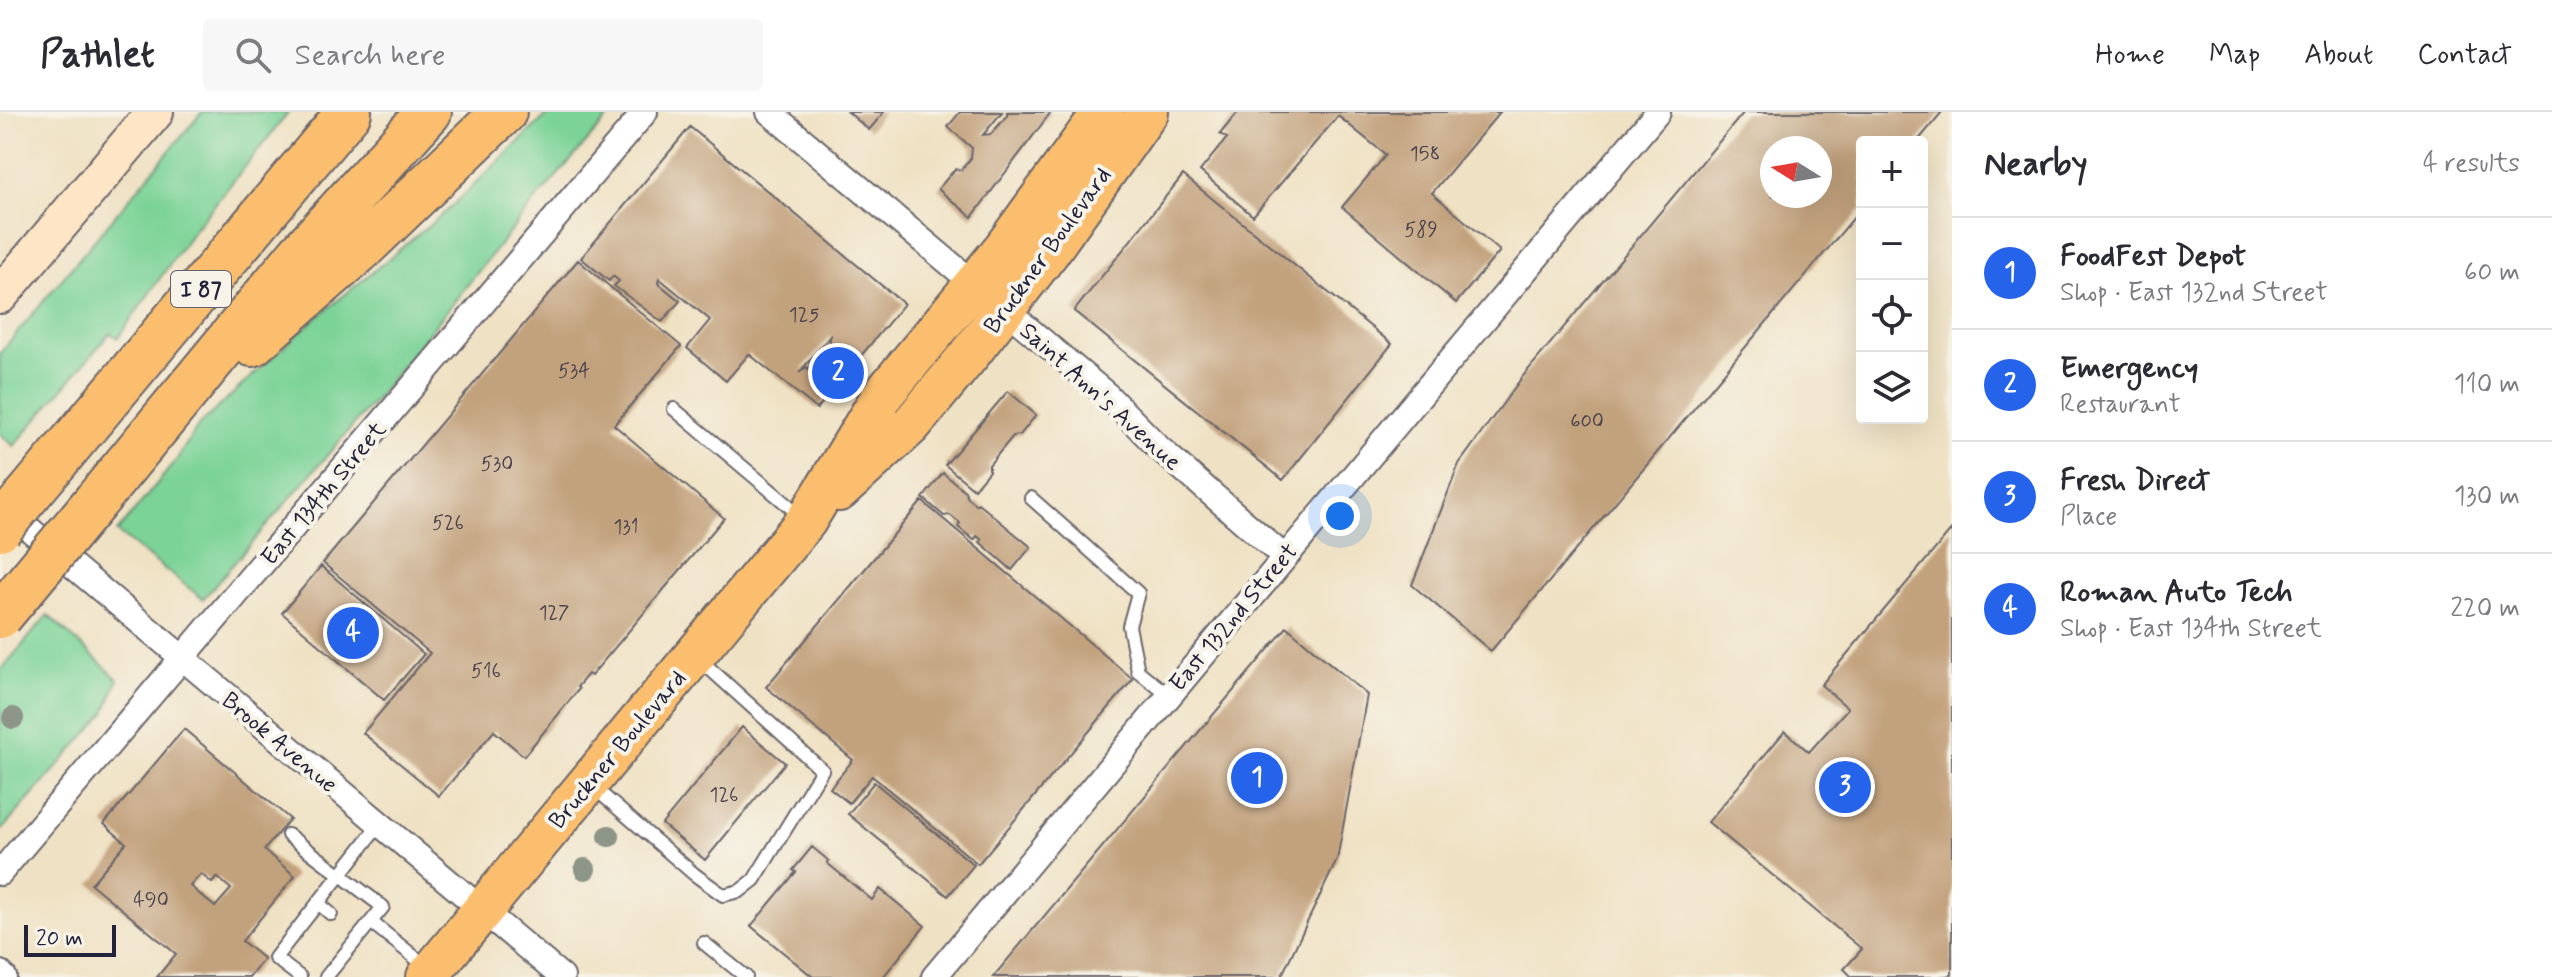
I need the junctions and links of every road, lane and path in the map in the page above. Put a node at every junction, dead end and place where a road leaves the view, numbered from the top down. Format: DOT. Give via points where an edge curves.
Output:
graph roads {
  1 [pos="155,112"];
  2 [pos="349,112"];
  3 [pos="429,112"];
  4 [pos="504,112"];
  5 [pos="645,112"];
  6 [pos="769,112"];
  7 [pos="1103,112"];
  8 [pos="1148,112"];
  9 [pos="1658,112"];
  10 [pos="974,284"];
  11 [pos="0,295"];
  12 [pos="1004,311"];
  13 [pos="674,409"];
  14 [pos="168,416"];
  15 [pos="1031,498"];
  16 [pos="0,504"];
  17 [pos="806,521"];
  18 [pos="0,528"];
  19 [pos="1284,557"];
  20 [pos="0,616"];
  21 [pos="695,656"];
  22 [pos="182,659"];
  23 [pos="1168,695"];
  24 [pos="588,783"];
  25 [pos="379,825"];
  26 [pos="288,835"];
  27 [pos="0,873"];
  28 [pos="341,875"];
  29 [pos="318,903"];
  30 [pos="483,911"];
  31 [pos="331,914"];
  32 [pos="371,922"];
  33 [pos="295,932"];
  34 [pos="308,941"];
  35 [pos="704,943"];
  36 [pos="326,954"];
  37 [pos="338,962"];
  38 [pos="429,974"];
  39 [pos="300,977"];
  40 [pos="326,977"];
  41 [pos="562,977"];
  42 [pos="746,977"];
  43 [pos="934,977"];
  1 -- 11 [label="main road"];
  2 -- 18 [label="highway, I 87, bridge"];
  3 -- 14 [label="highway" via="299,255"];
  4 -- 14 [label="highway" via="352,258"];
  5 -- 22 [label="street, East 134th Street"];
  6 -- 10 [label="street, Saint Ann's Avenue"];
  7 -- 10 [label="main road, Bruckner Boulevard"];
  8 -- 12 [label="main road, Bruckner Boulevard"];
  9 -- 19 [label="street, East 132nd Street"];
  10 -- 12 [label="street, Saint Ann's Avenue"];
  10 -- 17 [label="main road, Bruckner Boulevard" via="881,397"];
  12 -- 17 [label="main road, Bruckner Boulevard" via="911,425"];
  12 -- 19 [label="street, Saint Ann's Avenue" via="1107,395"];
  13 -- 17 [label="lane"];
  14 -- 20 [label="highway, bridge"];
  15 -- 23 [label="lane" via="1138,593 1129,626 1138,671"];
  16 -- 22 [label="street, Brook Avenue"];
  17 -- 21 [label="main road, Bruckner Boulevard"];
  19 -- 23 [label="street, East 132nd Street"];
  21 -- 24 [label="main road, Bruckner Boulevard"];
  21 -- 24 [label="lane" via="822,770 754,880 723,895"];
  22 -- 25 [label="street, Brook Avenue"];
  22 -- 27 [label="street, East 134th Street"];
  23 -- 43 [label="street, East 132nd Street"];
  24 -- 30 [label="main road, Bruckner Boulevard"];
  25 -- 28 [label="lane"];
  25 -- 30 [label="street, Brook Avenue"];
  26 -- 28 [label="lane"];
  28 -- 29 [label="lane"];
  28 -- 32 [label="lane" via="383,907"];
  29 -- 31 [label="lane"];
  29 -- 33 [label="lane"];
  30 -- 38 [label="main road, Bruckner Boulevard"];
  30 -- 41 [label="street, Brook Avenue"];
  32 -- 37 [label="lane" via="354,932"];
  32 -- 38 [label="lane"];
  33 -- 34 [label="lane"];
  33 -- 39 [label="lane" via="275,958"];
  35 -- 42 [label="lane"];
  36 -- 37 [label="lane"];
  37 -- 40 [label="lane"];
}
